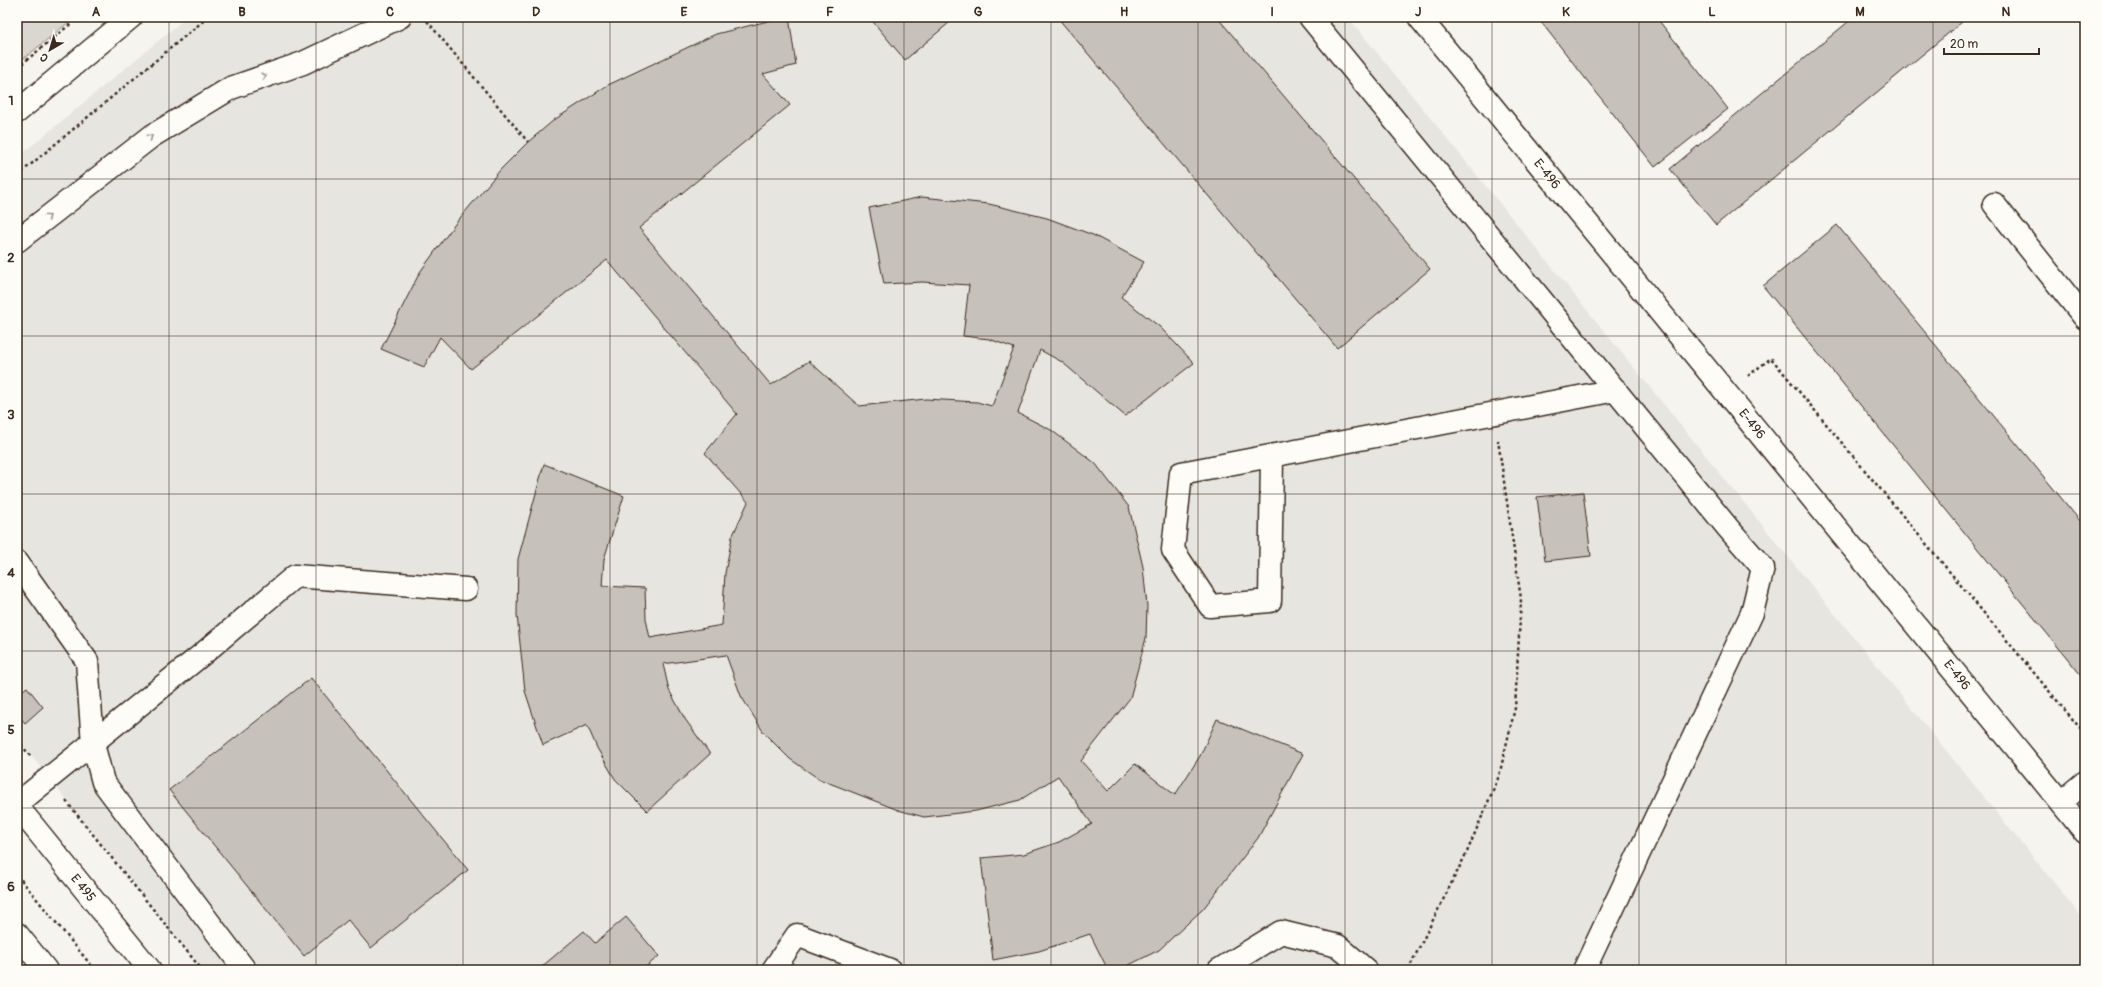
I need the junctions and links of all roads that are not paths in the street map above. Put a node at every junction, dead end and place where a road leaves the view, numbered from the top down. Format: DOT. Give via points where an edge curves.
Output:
graph roads {
  1 [pos="131,17"];
  2 [pos="400,17"];
  3 [pos="1310,17"];
  4 [pos="1419,17"];
  5 [pos="17,112"];
  6 [pos="1994,204"];
  7 [pos="17,241"];
  8 [pos="2085,318"];
  9 [pos="1616,390"];
  10 [pos="1272,456"];
  11 [pos="17,562"];
  12 [pos="466,589"];
  13 [pos="93,744"];
  14 [pos="2085,782"];
  15 [pos="2061,802"];
  16 [pos="17,805"];
  17 [pos="2085,832"];
  18 [pos="17,934"];
  19 [pos="46,970"];
  20 [pos="150,970"];
  21 [pos="245,970"];
  22 [pos="773,970"];
  23 [pos="890,970"];
  24 [pos="1219,970"];
  25 [pos="1366,970"];
  26 [pos="1584,970"];
  1 -- 5 [label="street"];
  7 -- 2 [label="street, one-way" via="152,136 232,88 303,63"];
  3 -- 9 [label="street"];
  4 -- 15 [label="street, E-496"];
  6 -- 8 [label="street"];
  9 -- 10 [label="street"];
  9 -- 26 [label="street" via="1763,568 1752,614"];
  10 -- 10 [label="street" via="1181,473 1173,550 1210,606 1270,602"];
  11 -- 13 [label="street" via="87,661"];
  12 -- 13 [label="street" via="295,576"];
  13 -- 16 [label="street"];
  13 -- 21 [label="street" via="103,782"];
  14 -- 15 [label="street"];
  15 -- 17 [label="street, E-496"];
  16 -- 20 [label="street, E 495"];
  18 -- 19 [label="street"];
  22 -- 23 [label="street" via="797,935"];
  24 -- 25 [label="street" via="1281,932 1338,946"];
}
